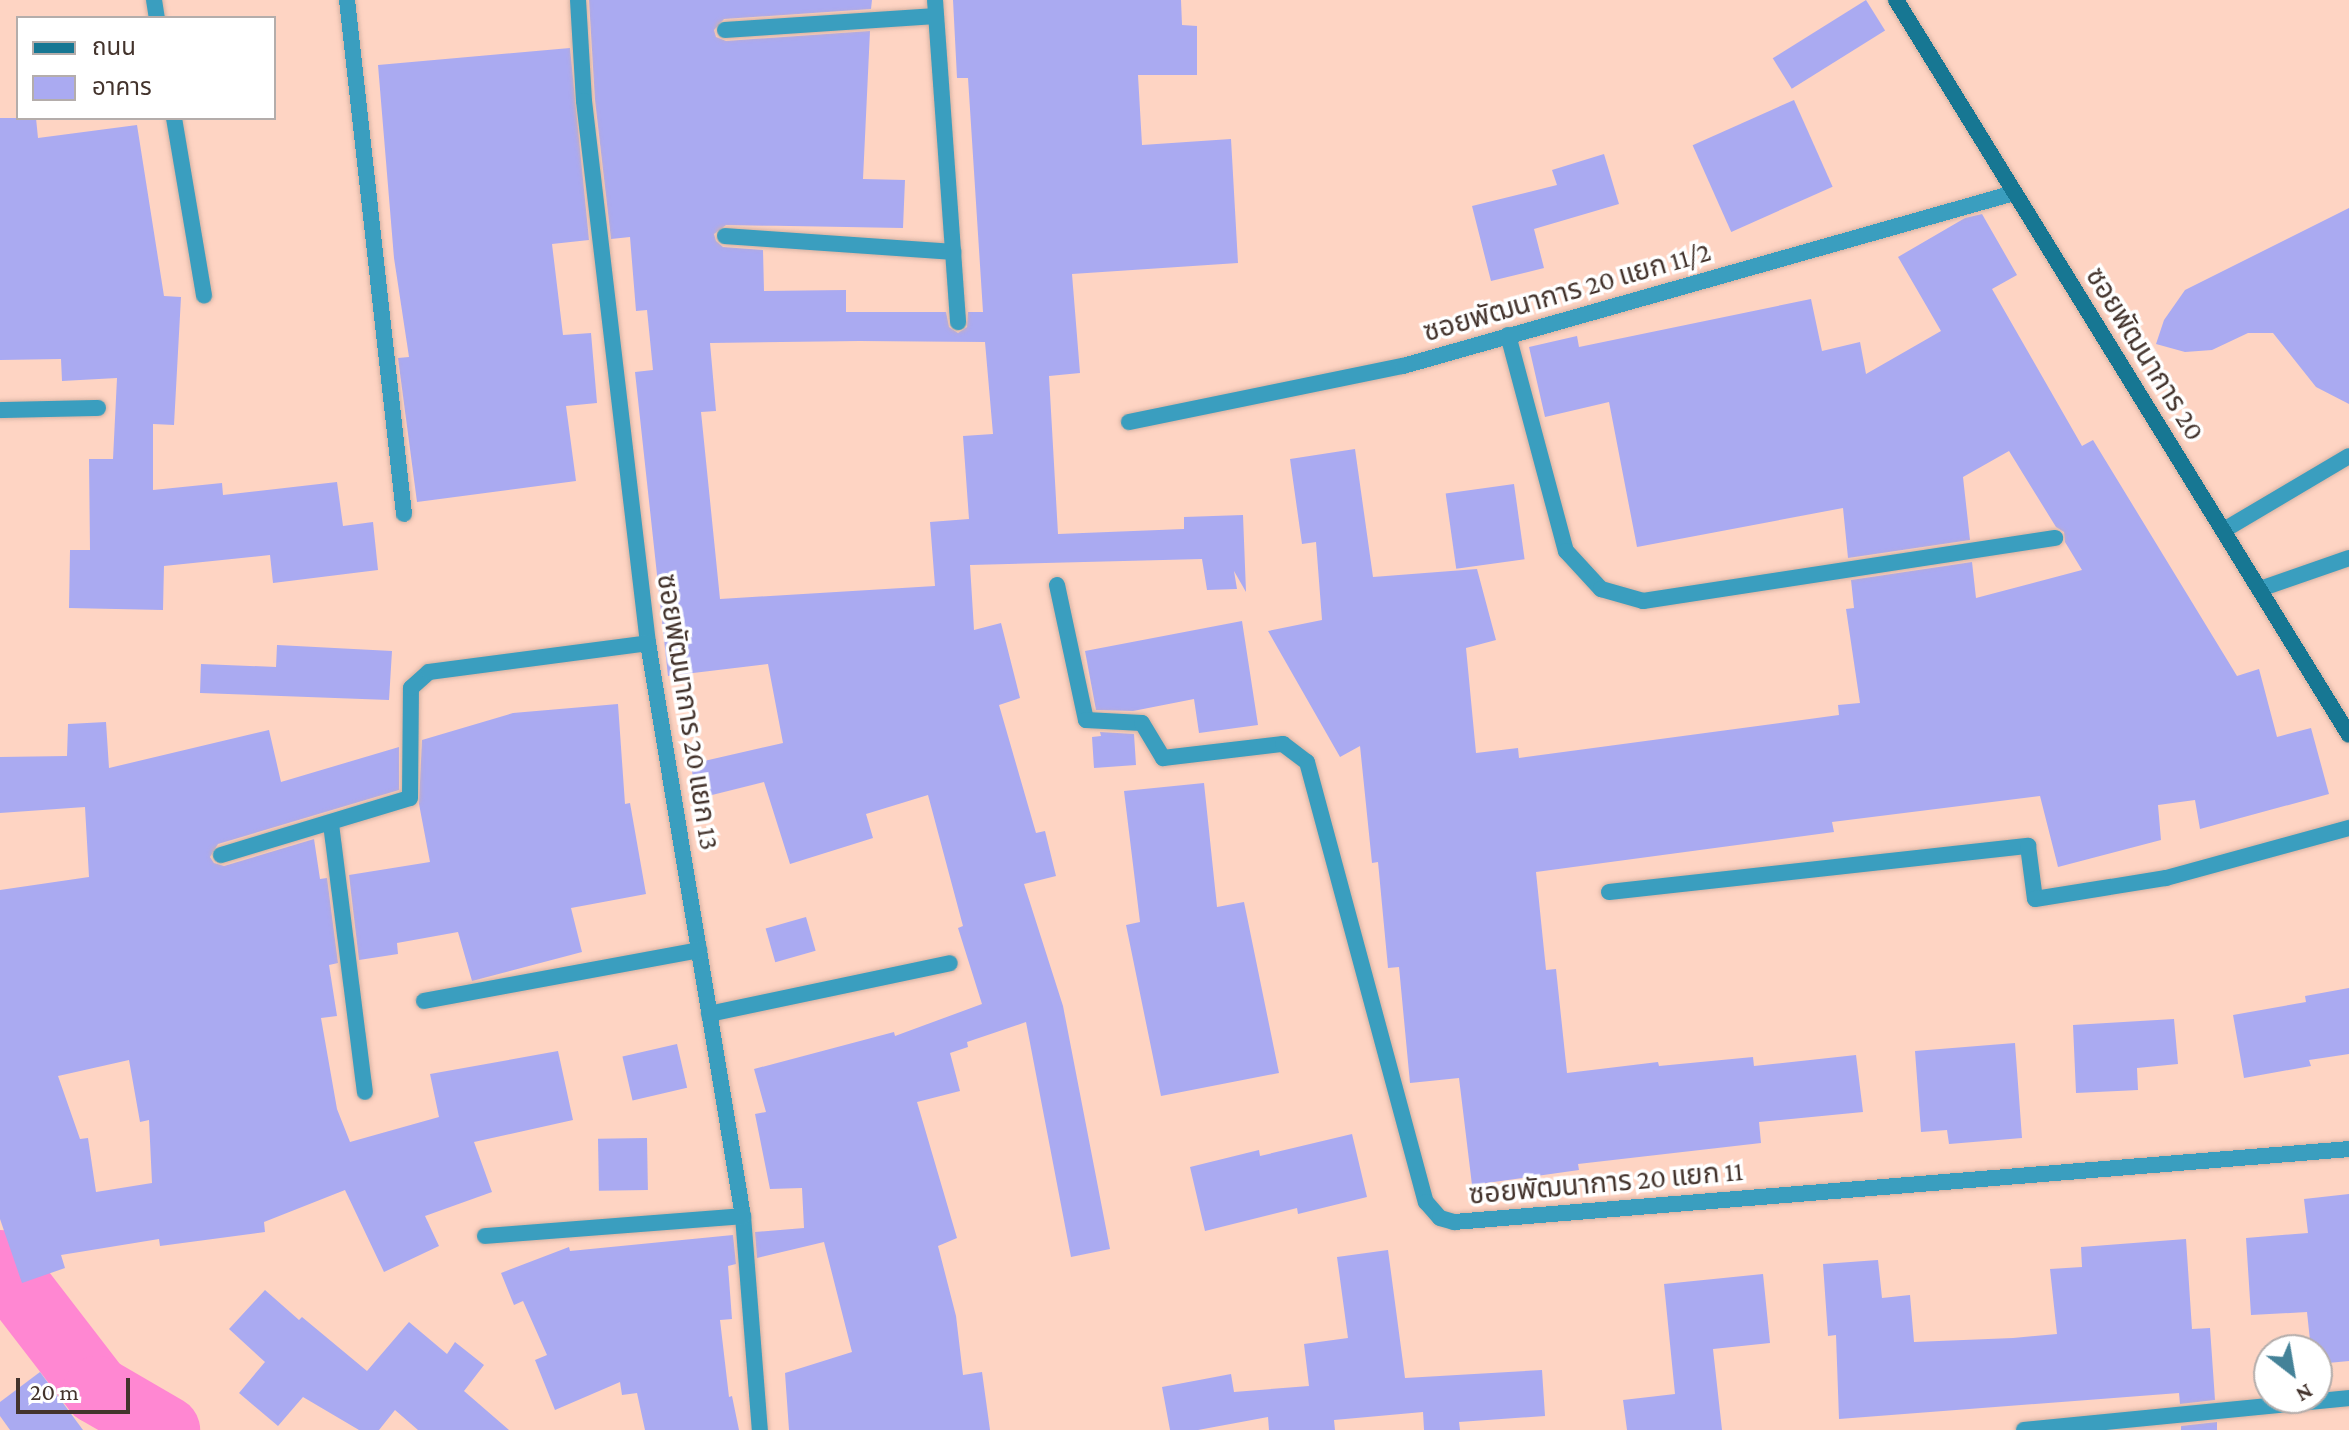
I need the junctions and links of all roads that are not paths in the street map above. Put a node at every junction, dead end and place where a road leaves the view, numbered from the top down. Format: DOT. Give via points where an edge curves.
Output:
graph roads {
  1 [pos="347,0"];
  2 [pos="578,0"];
  3 [pos="1896,0"];
  4 [pos="936,8"];
  5 [pos="725,30"];
  6 [pos="174,120"];
  7 [pos="2014,193"];
  8 [pos="725,236"];
  9 [pos="953,252"];
  10 [pos="204,295"];
  11 [pos="958,322"];
  12 [pos="1508,335"];
  13 [pos="98,408"];
  14 [pos="0,410"];
  15 [pos="1129,422"];
  16 [pos="2349,456"];
  17 [pos="404,514"];
  18 [pos="2224,530"];
  19 [pos="2055,538"];
  20 [pos="2349,558"];
  21 [pos="1057,585"];
  22 [pos="2260,589"];
  23 [pos="648,643"];
  24 [pos="2349,735"];
  25 [pos="331,824"];
  26 [pos="2349,828"];
  27 [pos="221,855"];
  28 [pos="1609,892"];
  29 [pos="699,950"];
  30 [pos="950,963"];
  31 [pos="424,1001"];
  32 [pos="709,1014"];
  33 [pos="365,1092"];
  34 [pos="2349,1149"];
  35 [pos="743,1216"];
  36 [pos="485,1236"];
  37 [pos="2349,1398"];
  38 [pos="760,1430"];
  39 [pos="2024,1430"];
  1 -- 17 [label="street"];
  2 -- 23 [label="street, ซอยพัฒนาการ 20 แยก 13" via="584,101"];
  3 -- 7 [label="street, ซอยพัฒนาการ 20"];
  4 -- 5 [label="street"];
  4 -- 9 [label="street"];
  6 -- 10 [label="street"];
  7 -- 12 [label="street, ซอยพัฒนาการ 20 แยก 11/2"];
  7 -- 18 [label="street, ซอยพัฒนาการ 20"];
  8 -- 9 [label="street"];
  9 -- 11 [label="street"];
  12 -- 15 [label="street, ซอยพัฒนาการ 20 แยก 11/2" via="1403,366"];
  12 -- 19 [label="street" via="1566,551 1601,589 1643,601"];
  13 -- 14 [label="street"];
  16 -- 18 [label="street"];
  18 -- 22 [label="street, ซอยพัฒนาการ 20"];
  20 -- 22 [label="street"];
  21 -- 34 [label="street, ซอยพัฒนาการ 20 แยก 11" via="1086,720 1142,723 1163,758 1283,744 1307,762 1426,1202 1440,1218 1454,1222"];
  22 -- 24 [label="street, ซอยพัฒนาการ 20"];
  23 -- 25 [label="street" via="429,672 418,678 411,688 410,798"];
  23 -- 29 [label="street, ซอยพัฒนาการ 20 แยก 13"];
  25 -- 27 [label="street"];
  25 -- 33 [label="street"];
  26 -- 28 [label="street" via="2166,878 2035,899 2028,846"];
  29 -- 31 [label="street"];
  29 -- 32 [label="street, ซอยพัฒนาการ 20 แยก 13"];
  30 -- 32 [label="street"];
  32 -- 35 [label="street, ซอยพัฒนาการ 20 แยก 13"];
  35 -- 36 [label="street"];
  35 -- 38 [label="street, ซอยพัฒนาการ 20 แยก 13"];
  37 -- 39 [label="street"];
}
